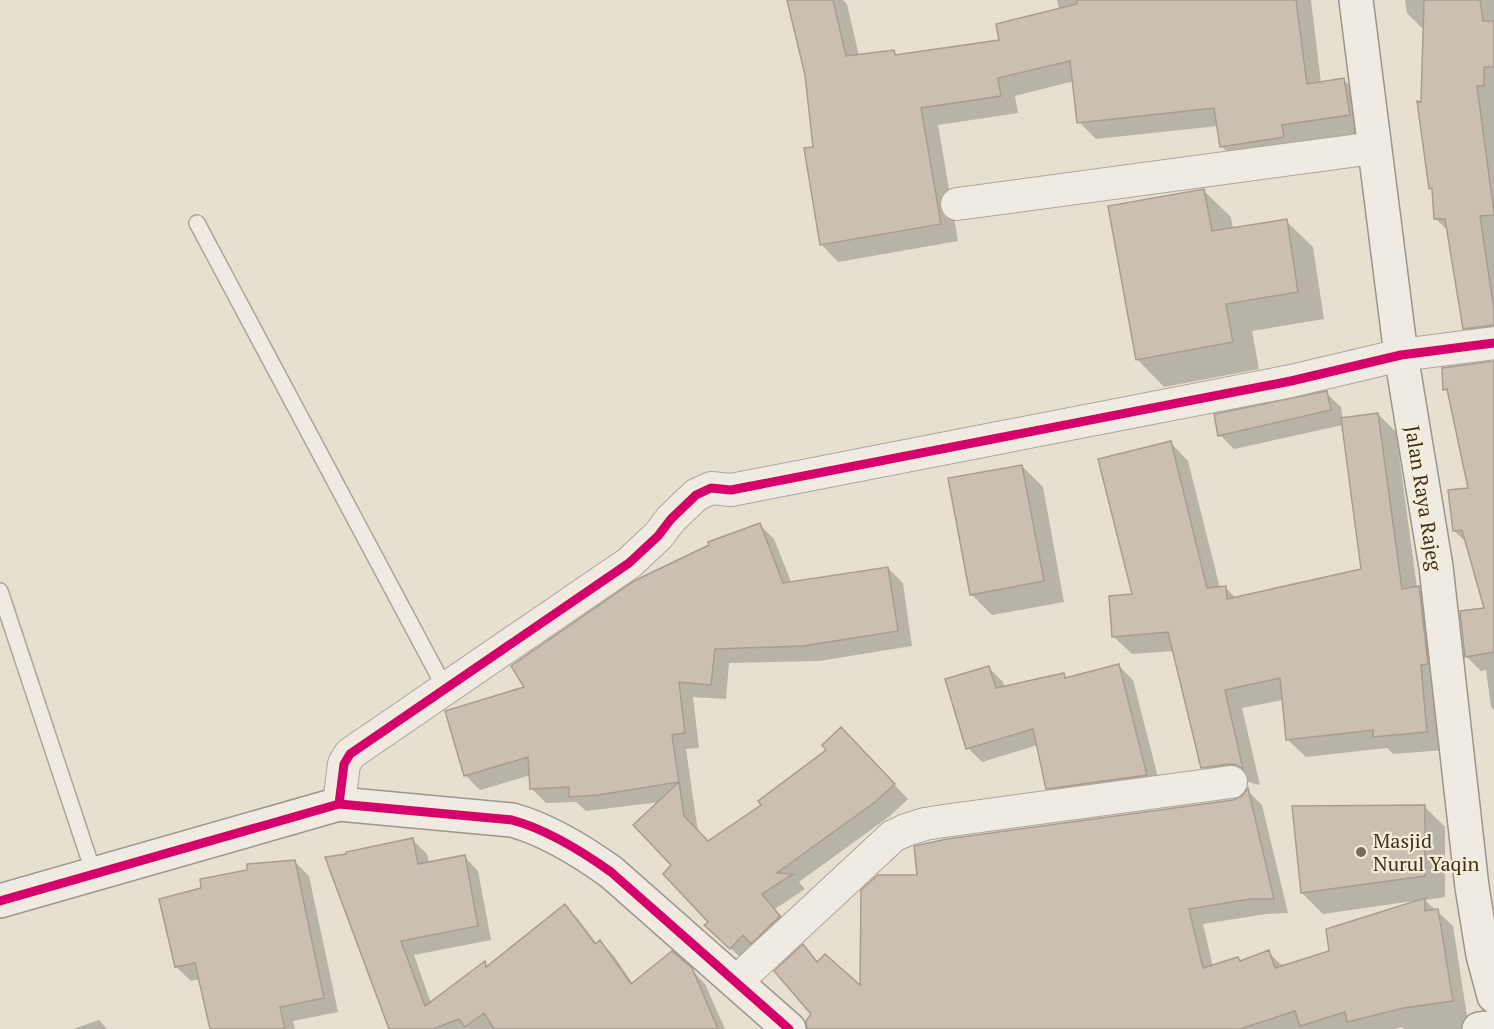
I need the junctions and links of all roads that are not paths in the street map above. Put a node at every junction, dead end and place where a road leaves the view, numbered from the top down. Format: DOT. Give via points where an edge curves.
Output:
graph roads {
  1 [pos="1356,0"];
  2 [pos="1374,148"];
  3 [pos="957,204"];
  4 [pos="197,223"];
  5 [pos="1494,343"];
  6 [pos="1401,355"];
  7 [pos="0,591"];
  8 [pos="444,688"];
  9 [pos="1231,783"];
  10 [pos="339,804"];
  11 [pos="94,874"];
  12 [pos="0,901"];
  13 [pos="736,982"];
  14 [pos="1494,996"];
  15 [pos="1494,1027"];
  16 [pos="789,1029"];
  17 [pos="1479,1029"];
  1 -- 2 [label="main road, Jalan Raya Rajeg"];
  2 -- 3 [label="street"];
  2 -- 6 [label="main road, Jalan Raya Rajeg"];
  4 -- 8 [label="lane"];
  5 -- 6 [label="street"];
  6 -- 8 [label="street" via="1291,381 730,490 711,488 696,495 629,563"];
  6 -- 14 [label="main road, Jalan Raya Rajeg" via="1436,567 1472,887"];
  7 -- 11 [label="lane"];
  8 -- 10 [label="street" via="350,754 344,764"];
  9 -- 13 [label="street" via="944,821 906,830 893,836"];
  10 -- 11 [label="main road"];
  10 -- 13 [label="main road" via="526,824 611,872"];
  11 -- 12 [label="main road"];
  13 -- 16 [label="main road"];
  15 -- 17 [label="main road"];
}
